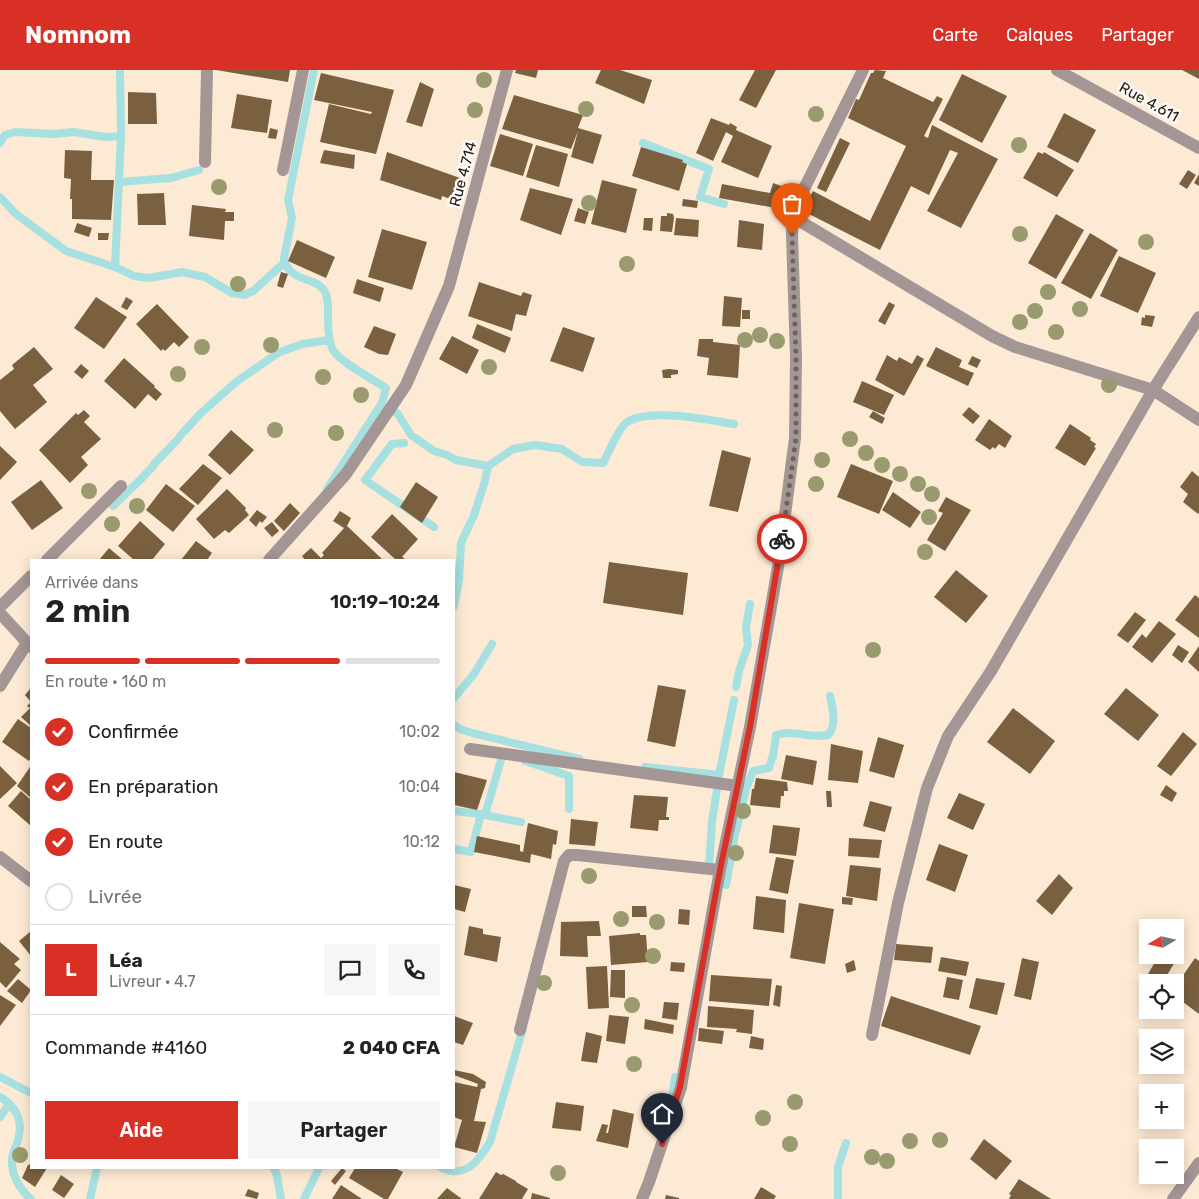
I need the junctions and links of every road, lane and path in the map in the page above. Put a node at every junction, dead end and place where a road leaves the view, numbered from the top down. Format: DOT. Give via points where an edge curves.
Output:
graph roads {
  1 [pos="208,70"];
  2 [pos="303,70"];
  3 [pos="507,70"];
  4 [pos="863,70"];
  5 [pos="1057,70"];
  6 [pos="1199,148"];
  7 [pos="205,162"];
  8 [pos="283,170"];
  9 [pos="793,217"];
  10 [pos="1199,317"];
  11 [pos="1153,390"];
  12 [pos="1199,420"];
  13 [pos="121,486"];
  14 [pos="48,559"];
  15 [pos="270,559"];
  16 [pos="30,577"];
  17 [pos="0,607"];
  18 [pos="0,613"];
  19 [pos="29,645"];
  20 [pos="0,686"];
  21 [pos="470,749"];
  22 [pos="738,786"];
  23 [pos="0,857"];
  24 [pos="720,870"];
  25 [pos="30,880"];
  26 [pos="520,1030"];
  27 [pos="872,1035"];
  28 [pos="1199,1163"];
  29 [pos="642,1199"];
  30 [pos="1173,1199"];
  1 -- 7 [label="street"];
  2 -- 8 [label="street"];
  3 -- 15 [label="street, Rue 4.714" via="449,286 406,385 346,474"];
  4 -- 9 [label="street"];
  5 -- 6 [label="street, Rue 4.611"];
  9 -- 11 [label="street" via="992,336 1015,347"];
  9 -- 22 [label="street" via="796,438 779,560"];
  10 -- 11 [label="street"];
  11 -- 12 [label="street"];
  11 -- 27 [label="street" via="991,671 948,736 927,788 898,903"];
  13 -- 14 [label="street"];
  16 -- 17 [label="street"];
  18 -- 19 [label="street"];
  19 -- 20 [label="street"];
  21 -- 22 [label="street"];
  22 -- 24 [label="street"];
  23 -- 25 [label="street"];
  24 -- 26 [label="street" via="569,856 564,861"];
  24 -- 29 [label="street" via="680,1087"];
  28 -- 30 [label="street"];
}
